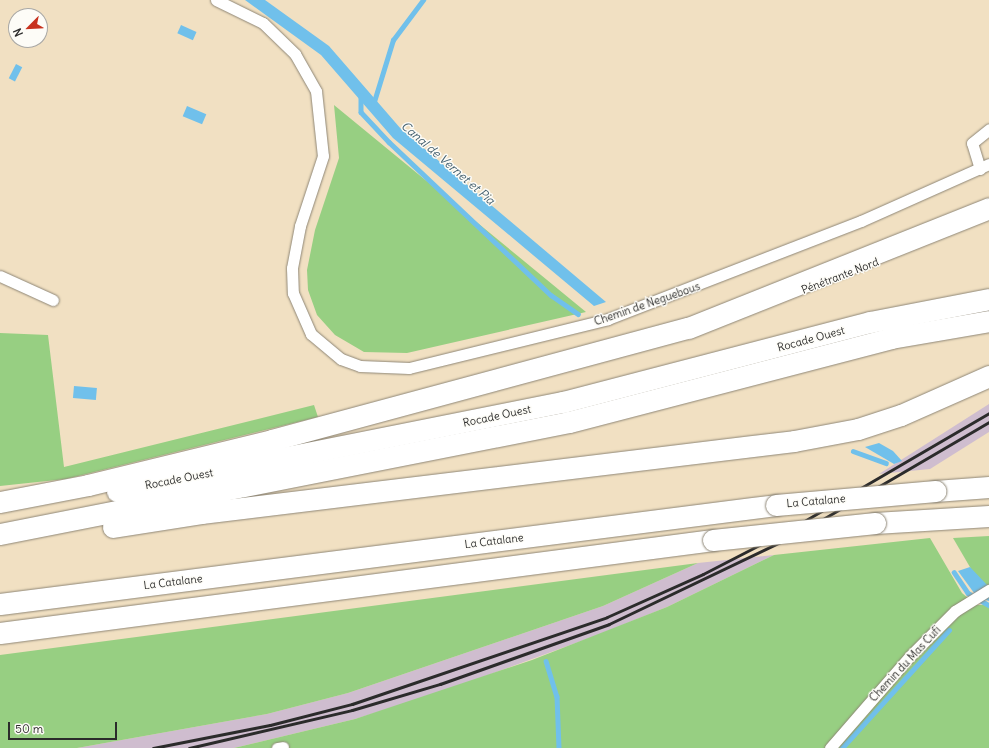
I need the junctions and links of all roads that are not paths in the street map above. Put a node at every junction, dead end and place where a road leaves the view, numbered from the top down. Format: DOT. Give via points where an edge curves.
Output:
graph roads {
  1 [pos="216,0"];
  2 [pos="989,129"];
  3 [pos="985,166"];
  4 [pos="989,208"];
  5 [pos="989,217"];
  6 [pos="0,276"];
  7 [pos="989,288"];
  8 [pos="989,299"];
  9 [pos="53,300"];
  10 [pos="989,321"];
  11 [pos="688,328"];
  12 [pos="683,374"];
  13 [pos="989,376"];
  14 [pos="989,487"];
  15 [pos="0,502"];
  16 [pos="0,514"];
  17 [pos="989,516"];
  18 [pos="0,534"];
  19 [pos="0,543"];
  20 [pos="989,590"];
  21 [pos="0,604"];
  22 [pos="0,633"];
  23 [pos="830,748"];
  1 -- 3 [label="street, Chemin de Neguebous" via="263,22 295,54 316,91 323,156 300,226 292,268 293,293 303,322 325,347 348,362 384,370 417,366 608,319 861,221"];
  2 -- 3 [label="street" via="972,143"];
  4 -- 11 [label="highway"];
  5 -- 11 [label="highway, Pénétrante Nord" via="759,306"];
  6 -- 9 [label="street"];
  7 -- 12 [label="highway" via="868,312"];
  8 -- 12 [label="highway, Rocade Ouest" via="870,322"];
  10 -- 18 [label="highway, Rocade Ouest" via="891,338 570,422"];
  11 -- 15 [label="highway" via="272,440 88,485"];
  12 -- 16 [label="highway, Rocade Ouest" via="355,445"];
  13 -- 19 [label="highway" via="894,418 858,429 794,441 208,512"];
  14 -- 21 [label="highway, La Catalane, bridge" via="776,505"];
  17 -- 22 [label="highway, bridge" via="875,523 713,540"];
  20 -- 23 [label="street, Chemin du Mas Cufi" via="970,600 910,656"];
}
